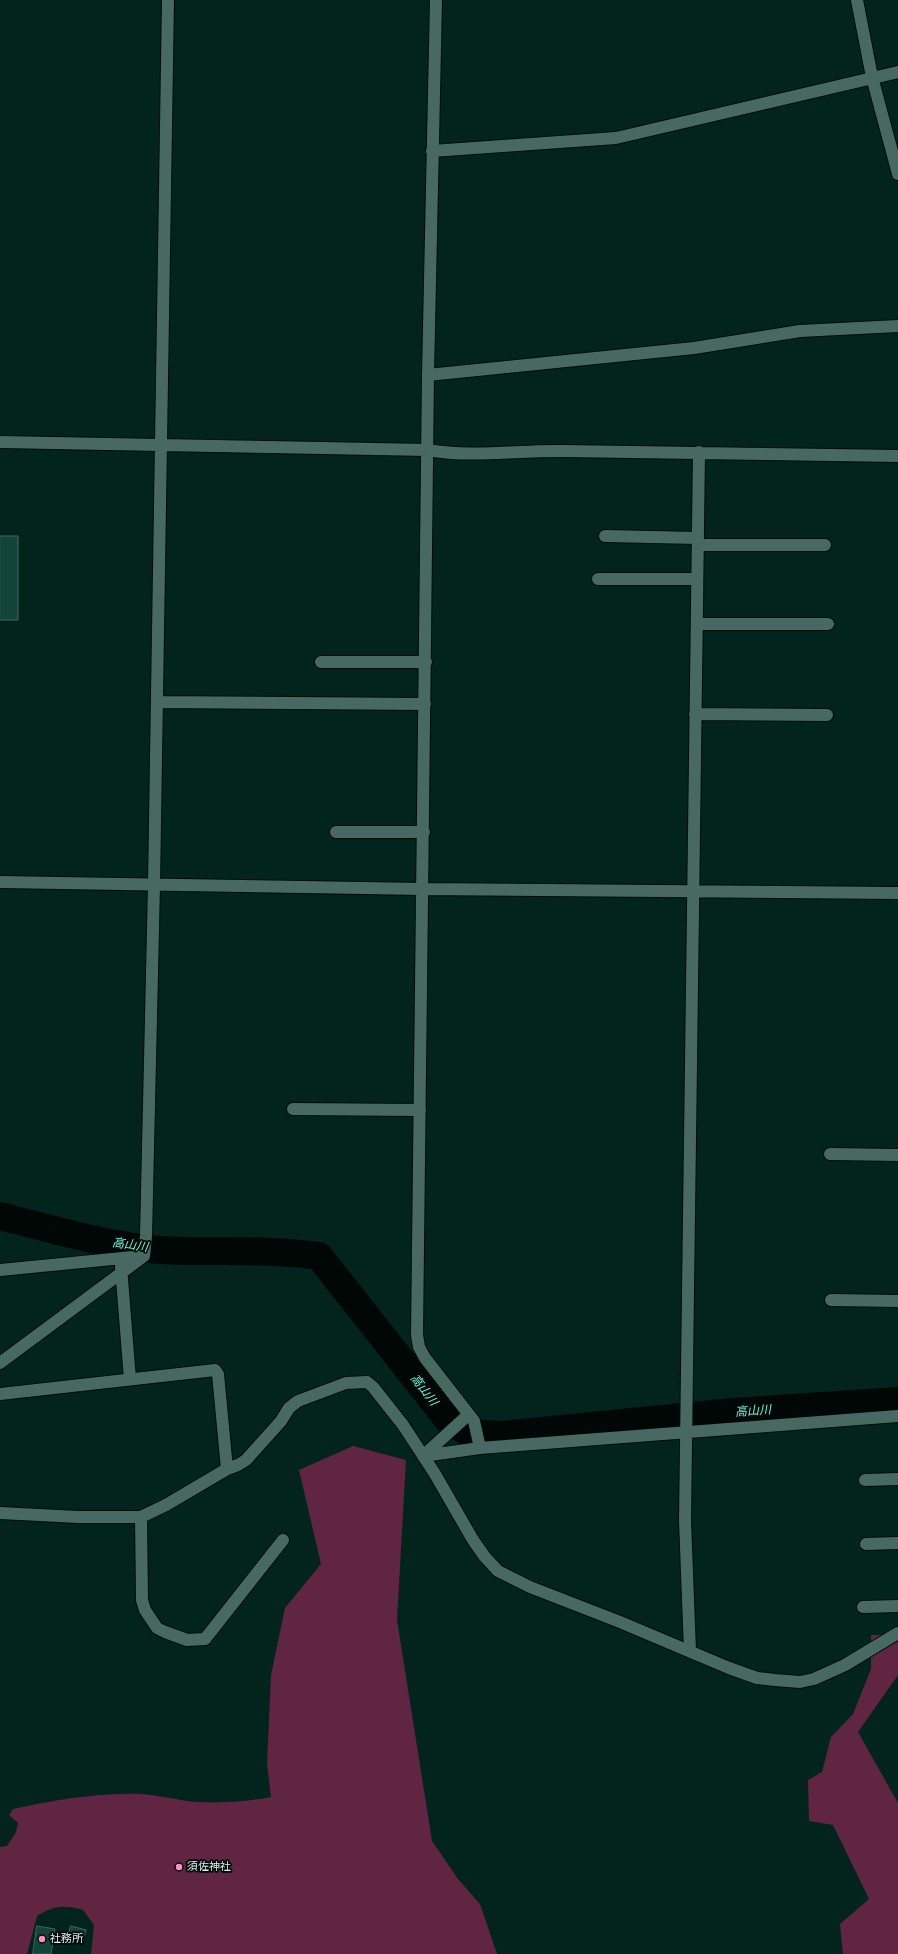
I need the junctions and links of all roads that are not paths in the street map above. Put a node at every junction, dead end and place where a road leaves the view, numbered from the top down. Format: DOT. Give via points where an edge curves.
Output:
graph roads {
  1 [pos="168,0"];
  2 [pos="436,0"];
  3 [pos="857,0"];
  4 [pos="898,72"];
  5 [pos="872,77"];
  6 [pos="432,151"];
  7 [pos="898,174"];
  8 [pos="898,326"];
  9 [pos="428,375"];
  10 [pos="0,442"];
  11 [pos="162,445"];
  12 [pos="428,450"];
  13 [pos="699,452"];
  14 [pos="898,456"];
  15 [pos="604,536"];
  16 [pos="698,542"];
  17 [pos="825,544"];
  18 [pos="598,579"];
  19 [pos="697,579"];
  20 [pos="697,624"];
  21 [pos="828,624"];
  22 [pos="321,662"];
  23 [pos="426,662"];
  24 [pos="157,702"];
  25 [pos="425,704"];
  26 [pos="695,714"];
  27 [pos="827,715"];
  28 [pos="336,832"];
  29 [pos="424,832"];
  30 [pos="0,882"];
  31 [pos="154,885"];
  32 [pos="423,889"];
  33 [pos="692,891"];
  34 [pos="898,893"];
  35 [pos="293,1109"];
  36 [pos="420,1110"];
  37 [pos="830,1154"];
  38 [pos="898,1155"];
  39 [pos="144,1256"];
  40 [pos="121,1258"];
  41 [pos="0,1270"];
  42 [pos="121,1272"];
  43 [pos="831,1300"];
  44 [pos="898,1301"];
  45 [pos="0,1363"];
  46 [pos="130,1379"];
  47 [pos="0,1394"];
  48 [pos="468,1415"];
  49 [pos="898,1416"];
  50 [pos="686,1432"];
  51 [pos="480,1448"];
  52 [pos="423,1456"];
  53 [pos="227,1469"];
  54 [pos="898,1479"];
  55 [pos="865,1480"];
  56 [pos="0,1513"];
  57 [pos="141,1517"];
  58 [pos="283,1540"];
  59 [pos="898,1543"];
  60 [pos="866,1544"];
  61 [pos="898,1606"];
  62 [pos="863,1607"];
  63 [pos="898,1633"];
  64 [pos="690,1651"];
  1 -- 11 [label="street"];
  2 -- 6 [label="street"];
  3 -- 5 [label="street"];
  4 -- 5 [label="street"];
  5 -- 6 [label="street" via="616,138"];
  5 -- 7 [label="street"];
  6 -- 9 [label="street"];
  8 -- 9 [label="street" via="800,331 694,348"];
  9 -- 12 [label="street"];
  10 -- 11 [label="street"];
  11 -- 12 [label="street"];
  11 -- 24 [label="street"];
  12 -- 13 [label="street" via="456,454 530,450"];
  12 -- 23 [label="street"];
  13 -- 14 [label="street"];
  13 -- 16 [label="street"];
  15 -- 16 [label="street"];
  16 -- 17 [label="street"];
  16 -- 19 [label="street"];
  18 -- 19 [label="street"];
  19 -- 20 [label="street"];
  20 -- 21 [label="street"];
  20 -- 26 [label="street"];
  22 -- 23 [label="street"];
  23 -- 25 [label="street"];
  24 -- 25 [label="street"];
  24 -- 31 [label="street"];
  25 -- 29 [label="street"];
  26 -- 27 [label="street"];
  26 -- 33 [label="street"];
  28 -- 29 [label="street"];
  29 -- 32 [label="street"];
  30 -- 31 [label="street"];
  31 -- 32 [label="street"];
  31 -- 39 [label="street"];
  32 -- 33 [label="street"];
  32 -- 36 [label="street"];
  33 -- 34 [label="street"];
  33 -- 50 [label="street"];
  35 -- 36 [label="street"];
  36 -- 48 [label="street" via="417,1335 419,1347 425,1358"];
  37 -- 38 [label="street"];
  39 -- 40 [label="street"];
  39 -- 42 [label="street"];
  40 -- 41 [label="street"];
  40 -- 42 [label="street"];
  42 -- 45 [label="street"];
  42 -- 46 [label="street"];
  43 -- 44 [label="street"];
  46 -- 47 [label="street"];
  46 -- 53 [label="street" via="215,1370 218,1374"];
  48 -- 51 [label="street" via="476,1426"];
  48 -- 52 [label="street"];
  49 -- 50 [label="street"];
  50 -- 51 [label="street"];
  50 -- 64 [label="street" via="686,1565"];
  51 -- 52 [label="street"];
  52 -- 53 [label="street" via="373,1387 367,1382 358,1381 332,1387 298,1401 289,1408 281,1421 246,1460"];
  52 -- 64 [label="street" via="473,1540 498,1570 530,1587"];
  53 -- 57 [label="street"];
  54 -- 55 [label="street"];
  56 -- 57 [label="street"];
  57 -- 58 [label="street" via="142,1600 157,1628 187,1640 205,1639"];
  59 -- 60 [label="street"];
  61 -- 62 [label="street"];
  63 -- 64 [label="street" via="845,1665 814,1679 800,1682 757,1678"];
}
